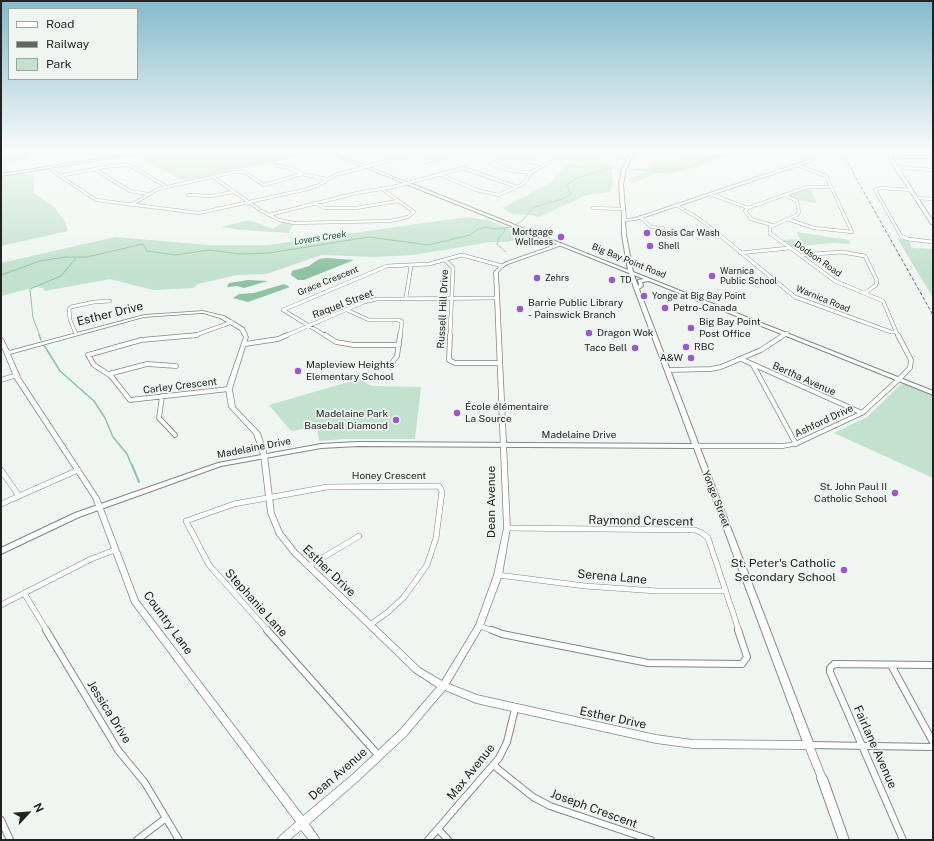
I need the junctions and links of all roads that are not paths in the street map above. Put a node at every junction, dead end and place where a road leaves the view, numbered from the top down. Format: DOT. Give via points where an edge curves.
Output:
graph roads {
  1 [pos="84,192"];
  2 [pos="138,192"];
  3 [pos="154,192"];
  4 [pos="232,192"];
  5 [pos="233,192"];
  6 [pos="294,192"];
  7 [pos="361,192"];
  8 [pos="386,192"];
  9 [pos="431,192"];
  10 [pos="487,192"];
  11 [pos="503,192"];
  12 [pos="622,192"];
  13 [pos="715,192"];
  14 [pos="793,192"];
  15 [pos="834,192"];
  16 [pos="876,192"];
  17 [pos="912,192"];
  18 [pos="149,194"];
  19 [pos="188,194"];
  20 [pos="710,194"];
  21 [pos="785,195"];
  22 [pos="916,198"];
  23 [pos="933,199"];
  24 [pos="398,201"];
  25 [pos="249,203"];
  26 [pos="314,203"];
  27 [pos="131,206"];
  28 [pos="676,206"];
  29 [pos="593,208"];
  30 [pos="748,208"];
  31 [pos="623,209"];
  32 [pos="269,215"];
  33 [pos="640,217"];
  34 [pos="787,219"];
  35 [pos="624,220"];
  36 [pos="933,224"];
  37 [pos="773,225"];
  38 [pos="668,232"];
  39 [pos="933,242"];
  40 [pos="561,244"];
  41 [pos="789,248"];
  42 [pos="740,253"];
  43 [pos="800,255"];
  44 [pos="445,260"];
  45 [pos="603,260"];
  46 [pos="624,261"];
  47 [pos="411,266"];
  48 [pos="502,266"];
  49 [pos="630,271"];
  50 [pos="658,282"];
  51 [pos="636,288"];
  52 [pos="865,293"];
  53 [pos="406,297"];
  54 [pos="452,298"];
  55 [pos="497,298"];
  56 [pos="110,301"];
  57 [pos="347,310"];
  58 [pos="232,322"];
  59 [pos="308,326"];
  60 [pos="896,332"];
  61 [pos="787,333"];
  62 [pos="76,334"];
  63 [pos="1,339"];
  64 [pos="245,344"];
  65 [pos="399,345"];
  66 [pos="4,354"];
  67 [pos="741,359"];
  68 [pos="500,363"];
  69 [pos="752,365"];
  70 [pos="176,366"];
  71 [pos="389,367"];
  72 [pos="668,370"];
  73 [pos="109,374"];
  74 [pos="17,376"];
  75 [pos="1,380"];
  76 [pos="898,380"];
  77 [pos="921,386"];
  78 [pos="229,389"];
  79 [pos="933,389"];
  80 [pos="933,393"];
  81 [pos="162,396"];
  82 [pos="862,413"];
  83 [pos="175,435"];
  84 [pos="504,444"];
  85 [pos="796,444"];
  86 [pos="695,446"];
  87 [pos="264,455"];
  88 [pos="1,470"];
  89 [pos="78,470"];
  90 [pos="19,496"];
  91 [pos="269,497"];
  92 [pos="1,504"];
  93 [pos="100,507"];
  94 [pos="507,528"];
  95 [pos="359,536"];
  96 [pos="115,550"];
  97 [pos="1,551"];
  98 [pos="308,566"];
  99 [pos="498,575"];
  100 [pos="725,592"];
  101 [pos="24,593"];
  102 [pos="1,605"];
  103 [pos="369,626"];
  104 [pos="479,626"];
  105 [pos="891,665"];
  106 [pos="933,665"];
  107 [pos="443,686"];
  108 [pos="515,709"];
  109 [pos="933,742"];
  110 [pos="809,745"];
  111 [pos="863,746"];
  112 [pos="933,747"];
  113 [pos="379,756"];
  114 [pos="493,765"];
  115 [pos="822,778"];
  116 [pos="166,818"];
  117 [pos="1,820"];
  118 [pos="302,823"];
  119 [pos="438,829"];
  120 [pos="10,840"];
  121 [pos="137,840"];
  122 [pos="179,840"];
  123 [pos="282,840"];
  124 [pos="315,840"];
  125 [pos="428,840"];
  126 [pos="448,840"];
  127 [pos="651,840"];
  128 [pos="844,840"];
  129 [pos="903,840"];
  1 -- 27 [label="street" via="96,200"];
  2 -- 18 [label="street"];
  3 -- 18 [label="street"];
  4 -- 19 [label="street" via="212,196"];
  5 -- 25 [label="street"];
  6 -- 25 [label="street"];
  7 -- 26 [label="street"];
  8 -- 24 [label="street"];
  9 -- 40 [label="main road, Big Bay Point Road"];
  10 -- 11 [label="street" via="495,195"];
  12 -- 31 [label="main road, Yonge Street"];
  13 -- 20 [label="street"];
  14 -- 21 [label="street"];
  15 -- 34 [label="street" via="852,232 814,228"];
  16 -- 39 [label="street" via="900,236"];
  17 -- 22 [label="street"];
  18 -- 27 [label="street"];
  20 -- 28 [label="street"];
  20 -- 30 [label="street"];
  21 -- 30 [label="street"];
  21 -- 34 [label="street" via="794,199 799,206 797,215"];
  22 -- 23 [label="street"];
  22 -- 36 [label="street"];
  24 -- 26 [label="street" via="356,208 325,208"];
  24 -- 32 [label="street" via="414,212 408,217 382,222 294,223"];
  25 -- 27 [label="street" via="199,213"];
  25 -- 32 [label="street"];
  26 -- 32 [label="street"];
  28 -- 33 [label="street"];
  28 -- 42 [label="street, Warnica Road" via="701,220"];
  29 -- 31 [label="street"];
  30 -- 37 [label="street" via="745,211 751,219"];
  31 -- 35 [label="street, Yonge Street"];
  33 -- 35 [label="street"];
  33 -- 38 [label="street" via="651,227 663,227"];
  34 -- 37 [label="street"];
  35 -- 46 [label="main road, Yonge Street"];
  37 -- 41 [label="street, Dodson Road" via="769,230 770,234"];
  40 -- 45 [label="main road, Big Bay Point Road"];
  40 -- 48 [label="street"];
  41 -- 42 [label="street"];
  41 -- 43 [label="street, Dodson Road"];
  42 -- 60 [label="street, Warnica Road" via="795,297"];
  43 -- 52 [label="street, Dodson Road" via="835,281"];
  43 -- 52 [label="street" via="842,252 865,256 877,280 876,285"];
  44 -- 47 [label="street, Grace Crescent"];
  44 -- 48 [label="street, Grace Crescent" via="465,255"];
  44 -- 54 [label="street, Russell Hill Drive" via="453,268"];
  45 -- 46 [label="main road" via="614,263"];
  45 -- 49 [label="main road, Big Bay Point Road"];
  46 -- 49 [label="main road, Yonge Street"];
  47 -- 53 [label="street"];
  47 -- 59 [label="street, Grace Crescent" via="383,267 283,310"];
  48 -- 55 [label="street, Dean Avenue" via="496,274"];
  49 -- 50 [label="main road, Big Bay Point Road"];
  49 -- 51 [label="main road, Yonge Street"];
  50 -- 51 [label="main road" via="643,280 640,282 641,286"];
  50 -- 61 [label="main road, Big Bay Point Road"];
  51 -- 72 [label="main road, Yonge Street"];
  52 -- 60 [label="street, Dodson Road" via="883,301"];
  53 -- 54 [label="street, Raquel Street"];
  53 -- 57 [label="street, Raquel Street" via="372,300"];
  54 -- 55 [label="street, Raquel Street"];
  54 -- 68 [label="street, Russell Hill Drive" via="449,360 455,363"];
  55 -- 68 [label="street, Dean Avenue"];
  56 -- 62 [label="street" via="72,306 69,309 70,320"];
  57 -- 59 [label="street, Raquel Street"];
  57 -- 65 [label="street" via="369,320 401,321"];
  58 -- 62 [label="street, Esther Drive" via="203,312 144,316"];
  58 -- 64 [label="street, Esther Drive" via="244,331"];
  58 -- 73 [label="street, Carley Crescent" via="194,336 142,339 88,354 94,365"];
  59 -- 64 [label="street, Raquel Street" via="274,340"];
  59 -- 65 [label="street, Grace Crescent" via="344,344"];
  60 -- 76 [label="street, Dodson Road" via="910,360 910,368"];
  61 -- 67 [label="street"];
  61 -- 76 [label="main road, Big Bay Point Road"];
  62 -- 66 [label="street, Esther Drive"];
  63 -- 66 [label="street, Country Lane"];
  64 -- 78 [label="street"];
  65 -- 71 [label="street" via="397,356"];
  66 -- 74 [label="street, Country Lane"];
  67 -- 69 [label="street, Bertha Avenue"];
  67 -- 72 [label="street" via="711,369"];
  68 -- 84 [label="street, Dean Avenue"];
  69 -- 82 [label="street, Bertha Avenue"];
  69 -- 85 [label="street"];
  70 -- 73 [label="street" via="147,364"];
  72 -- 86 [label="main road, Yonge Street"];
  73 -- 81 [label="street, Carley Crescent" via="130,400"];
  74 -- 75 [label="street"];
  74 -- 89 [label="street, Country Lane"];
  76 -- 77 [label="main road, Big Bay Point Road"];
  76 -- 82 [label="street, Ashford Drive"];
  77 -- 79 [label="main road, Big Bay Point Road"];
  77 -- 80 [label="main road, Big Bay Point Road"];
  78 -- 81 [label="street, Carley Crescent"];
  78 -- 87 [label="street, Esther Drive" via="232,406 257,433"];
  81 -- 83 [label="street" via="159,418"];
  82 -- 85 [label="street, Ashford Drive"];
  84 -- 86 [label="main road, Madelaine Drive"];
  84 -- 87 [label="main road, Madelaine Drive" via="336,444"];
  84 -- 94 [label="street, Dean Avenue"];
  85 -- 86 [label="street, Ashford Drive"];
  86 -- 110 [label="main road, Yonge Street"];
  87 -- 91 [label="street, Esther Drive"];
  87 -- 93 [label="main road, Madelaine Drive" via="220,464"];
  88 -- 90 [label="street"];
  89 -- 90 [label="street"];
  89 -- 93 [label="street, Country Lane"];
  90 -- 92 [label="street"];
  91 -- 98 [label="street, Esther Drive" via="272,516 279,533"];
  91 -- 103 [label="street, Honey Crescent" via="335,486 433,485 441,488 435,541 425,569 401,601"];
  91 -- 113 [label="street, Stephanie Lane" via="229,505 186,521 210,566"];
  93 -- 96 [label="street, Country Lane"];
  93 -- 97 [label="main road, Madelaine Drive" via="77,515"];
  94 -- 99 [label="street, Dean Avenue"];
  94 -- 100 [label="street, Raymond Crescent" via="697,531 708,538"];
  95 -- 98 [label="street"];
  96 -- 101 [label="street" via="89,560"];
  96 -- 118 [label="street, Country Lane" via="136,604"];
  98 -- 103 [label="street, Esther Drive"];
  99 -- 100 [label="street, Serena Lane" via="585,586"];
  99 -- 104 [label="street, Dean Avenue"];
  100 -- 104 [label="street, Raymond Crescent" via="746,653 742,664 648,663 502,634"];
  101 -- 102 [label="street"];
  101 -- 116 [label="street, Jessica Drive" via="118,750 145,783"];
  103 -- 107 [label="street, Esther Drive" via="412,666"];
  104 -- 107 [label="street, Dean Avenue"];
  105 -- 106 [label="street"];
  105 -- 109 [label="street"];
  105 -- 111 [label="street, Fairlane Avenue" via="834,664 830,668"];
  107 -- 108 [label="street, Esther Drive" via="476,699"];
  107 -- 113 [label="street, Dean Avenue" via="403,734"];
  108 -- 110 [label="street, Esther Drive" via="678,742"];
  108 -- 114 [label="street, Max Avenue" via="505,746"];
  110 -- 111 [label="street"];
  110 -- 115 [label="street, Yonge Street"];
  111 -- 112 [label="street"];
  111 -- 129 [label="street, Fairlane Avenue"];
  113 -- 118 [label="street, Dean Avenue"];
  114 -- 119 [label="street, Max Avenue"];
  114 -- 127 [label="street, Joseph Crescent" via="533,797 550,806"];
  115 -- 128 [label="main road, Yonge Street"];
  116 -- 121 [label="street"];
  116 -- 122 [label="street, Jessica Drive"];
  117 -- 120 [label="street"];
  118 -- 123 [label="street, Dean Avenue"];
  118 -- 124 [label="street, Country Lane"];
  119 -- 125 [label="street, Max Avenue"];
  119 -- 126 [label="street"];
}
